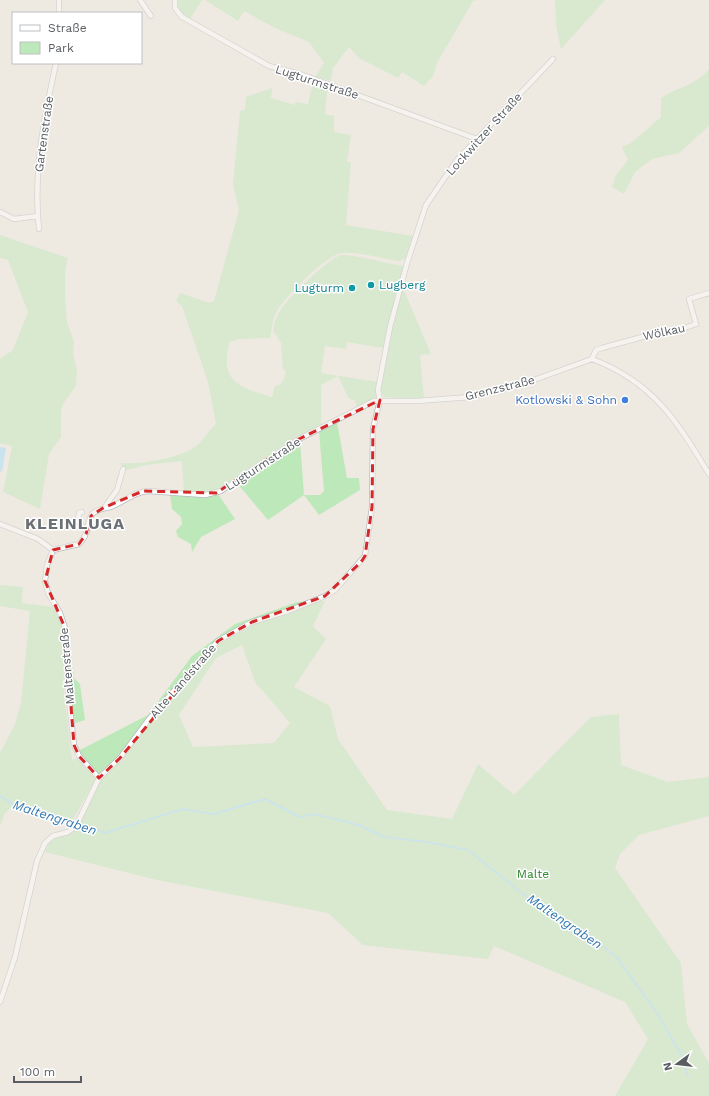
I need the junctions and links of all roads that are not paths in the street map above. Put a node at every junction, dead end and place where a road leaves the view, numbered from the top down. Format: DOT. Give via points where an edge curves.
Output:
graph roads {
  1 [pos="59,0"];
  2 [pos="140,0"];
  3 [pos="175,0"];
  4 [pos="59,12"];
  5 [pos="151,16"];
  6 [pos="553,59"];
  7 [pos="56,64"];
  8 [pos="477,139"];
  9 [pos="0,212"];
  10 [pos="38,216"];
  11 [pos="39,228"];
  12 [pos="709,293"];
  13 [pos="592,359"];
  14 [pos="380,400"];
  15 [pos="123,469"];
  16 [pos="709,474"];
  17 [pos="104,508"];
  18 [pos="82,512"];
  19 [pos="0,524"];
  20 [pos="87,531"];
  21 [pos="52,550"];
  22 [pos="98,778"];
  23 [pos="0,1002"];
  1 -- 4 [label="street"];
  2 -- 5 [label="street"];
  3 -- 8 [label="street, Lugturmstraße" via="175,8 182,17 269,66 303,75"];
  6 -- 8 [label="street, Lockwitzer Straße"];
  7 -- 10 [label="street, Gartenstraße" via="41,136"];
  8 -- 14 [label="street, Lockwitzer Straße" via="457,160 435,190 422,215 390,327 378,390"];
  9 -- 10 [label="street" via="14,219"];
  10 -- 11 [label="street, Gartenstraße"];
  12 -- 13 [label="street, Wölkau" via="689,299 696,324 596,350"];
  13 -- 14 [label="street, Grenzstraße" via="517,386 470,397 417,401"];
  13 -- 16 [label="street" via="626,376 664,406"];
  14 -- 17 [label="street, Lugturmstraße" via="299,439 221,491 205,494 143,491 112,507"];
  14 -- 22 [label="street, Alte Landstraße" via="373,429 372,508 365,556 361,562 335,590 325,596 252,622 218,641 150,719 120,758"];
  15 -- 17 [label="street" via="115,493"];
  17 -- 20 [label="street, Lugturmstraße" via="91,516"];
  18 -- 20 [label="street" via="78,517 79,524"];
  19 -- 21 [label="street" via="38,539"];
  20 -- 21 [label="street" via="79,544"];
  21 -- 22 [label="street, Maltenstraße" via="45,581 64,628 74,745 79,756"];
  22 -- 23 [label="street, Alte Landstraße" via="77,822 68,832 49,838 40,851 15,957"];
}
